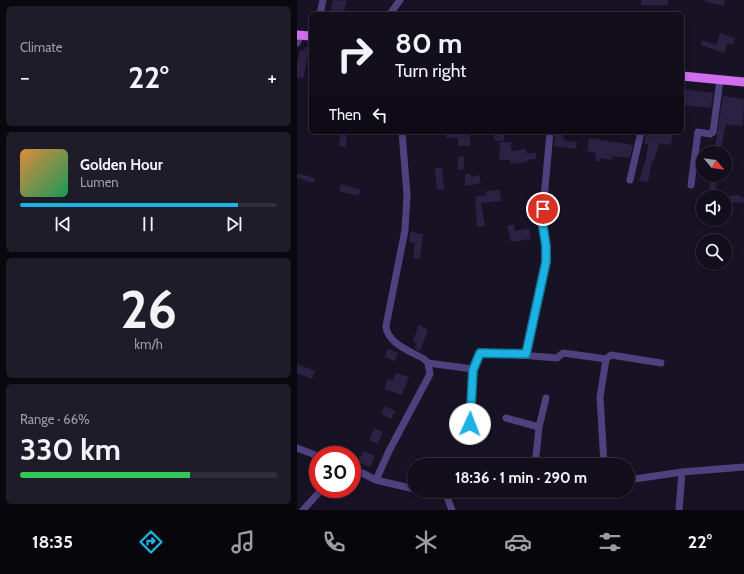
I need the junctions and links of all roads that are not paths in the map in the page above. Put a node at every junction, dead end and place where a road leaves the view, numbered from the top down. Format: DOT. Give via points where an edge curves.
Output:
graph roads {
  1 [pos="323,0"];
  2 [pos="399,0"];
  3 [pos="320,12"];
  4 [pos="392,12"];
  5 [pos="309,36"];
  6 [pos="298,38"];
  7 [pos="684,76"];
  8 [pos="720,80"];
  9 [pos="744,82"];
  10 [pos="402,134"];
  11 [pos="551,134"];
  12 [pos="641,134"];
  13 [pos="630,180"];
  14 [pos="691,184"];
  15 [pos="526,354"];
  16 [pos="606,359"];
  17 [pos="428,363"];
  18 [pos="661,363"];
  19 [pos="473,370"];
  20 [pos="546,398"];
  21 [pos="506,418"];
  22 [pos="539,427"];
  23 [pos="470,436"];
  24 [pos="297,448"];
  25 [pos="309,453"];
  26 [pos="536,458"];
  27 [pos="604,458"];
  28 [pos="744,467"];
  29 [pos="361,472"];
  30 [pos="682,472"];
  31 [pos="635,479"];
  32 [pos="376,480"];
  33 [pos="407,487"];
  34 [pos="314,498"];
  35 [pos="447,498"];
  36 [pos="303,510"];
  37 [pos="452,510"];
  38 [pos="679,510"];
  1 -- 3 [label="street"];
  2 -- 4 [label="street"];
  5 -- 6 [label="main road"];
  7 -- 8 [label="main road"];
  8 -- 9 [label="main road"];
  8 -- 14 [label="street" via="713,132 698,132"];
  10 -- 17 [label="street" via="407,195 405,230 386,326 391,339"];
  11 -- 15 [label="street" via="542,220 546,262"];
  12 -- 13 [label="street"];
  15 -- 16 [label="street" via="557,358 563,353"];
  15 -- 19 [label="street" via="483,352 479,355"];
  16 -- 18 [label="street" via="611,355"];
  16 -- 27 [label="street" via="600,397"];
  17 -- 19 [label="street"];
  17 -- 32 [label="street" via="430,374 389,450"];
  19 -- 23 [label="street"];
  20 -- 22 [label="street"];
  21 -- 22 [label="street"];
  22 -- 26 [label="street"];
  24 -- 25 [label="street"];
  28 -- 30 [label="street"];
  29 -- 32 [label="street"];
  30 -- 31 [label="street"];
  30 -- 38 [label="street"];
  32 -- 33 [label="street"];
  34 -- 36 [label="street"];
  35 -- 37 [label="street"];
}
